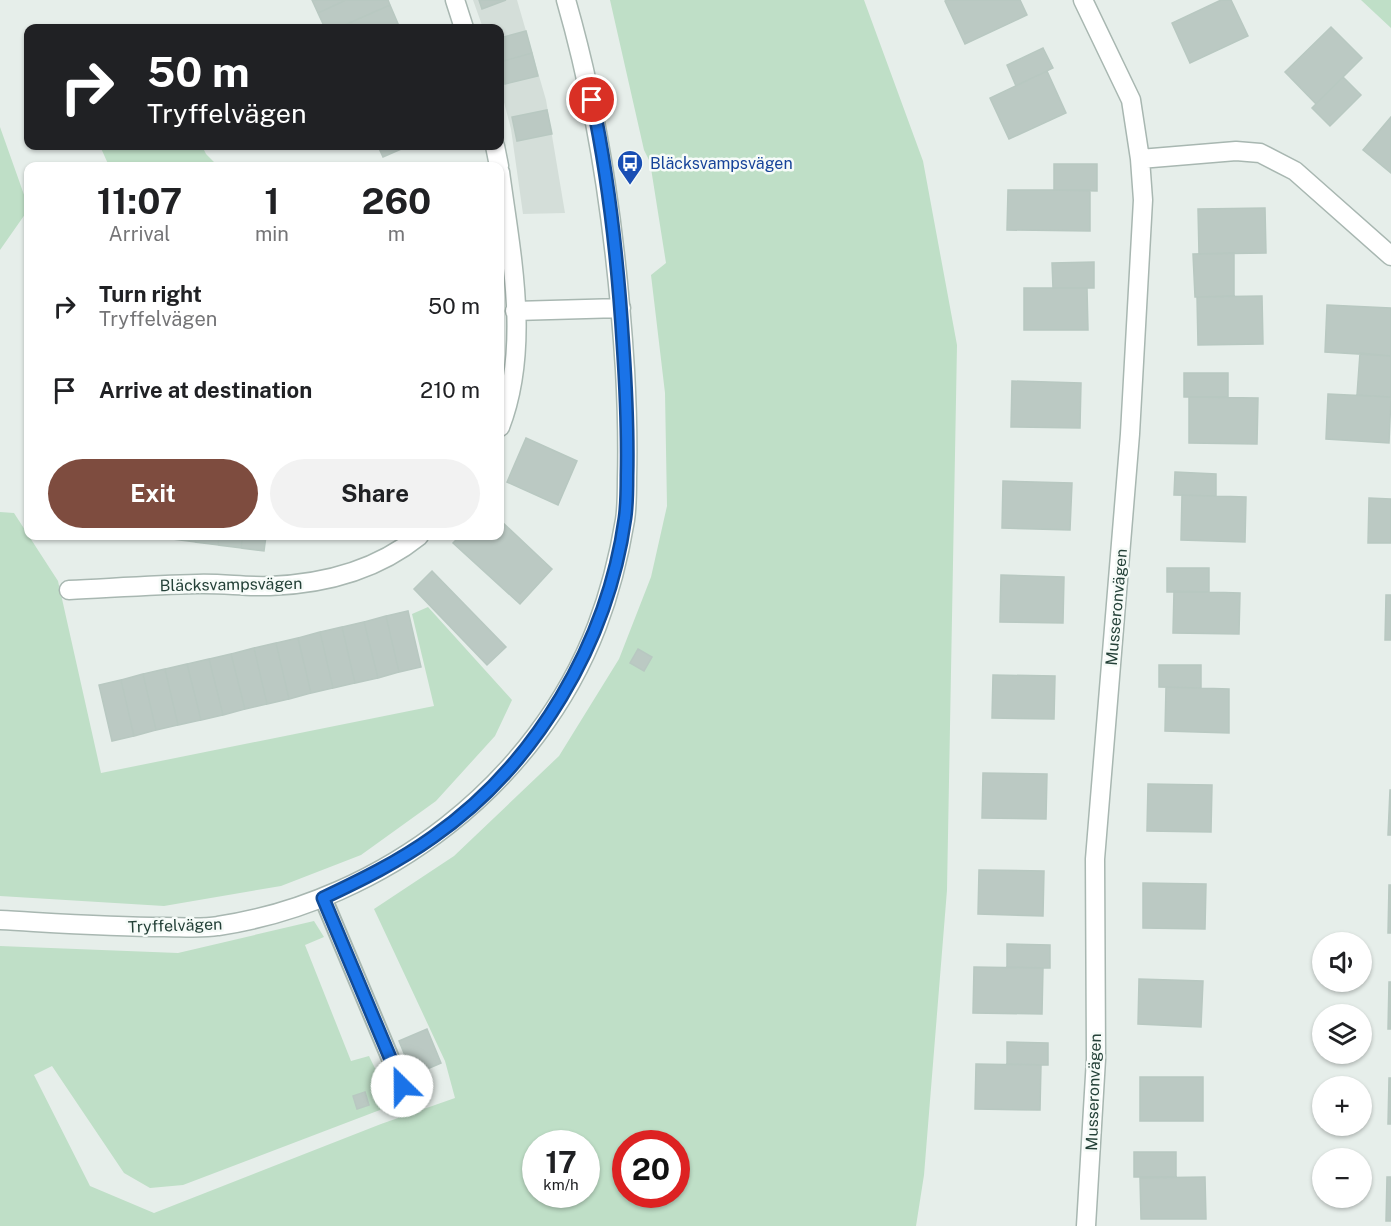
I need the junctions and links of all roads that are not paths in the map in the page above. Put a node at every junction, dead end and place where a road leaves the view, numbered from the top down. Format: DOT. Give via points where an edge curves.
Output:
graph roads {
  1 [pos="455,0"];
  2 [pos="566,0"];
  3 [pos="1083,0"];
  4 [pos="463,24"];
  5 [pos="1140,159"];
  6 [pos="504,202"];
  7 [pos="1391,256"];
  8 [pos="621,309"];
  9 [pos="515,311"];
  10 [pos="504,414"];
  11 [pos="413,540"];
  12 [pos="69,591"];
  13 [pos="323,898"];
  14 [pos="0,920"];
  15 [pos="402,1086"];
  16 [pos="1086,1226"];
  1 -- 4 [label="street"];
  2 -- 8 [label="street, Tryffelvägen" via="597,123"];
  3 -- 5 [label="street, Musseronvägen" via="1131,100"];
  5 -- 7 [label="street" via="1236,151 1260,153 1295,171"];
  5 -- 16 [label="street, Musseronvägen" via="1143,200 1130,434 1095,859 1096,1059"];
  6 -- 9 [label="street"];
  8 -- 9 [label="street"];
  8 -- 13 [label="street, Tryffelvägen" via="628,441 626,517 596,627 571,680 525,749 472,806 434,837 376,873"];
  9 -- 10 [label="street" via="514,368"];
  11 -- 12 [label="street, Bläcksvampsvägen" via="376,563 343,576 302,584 199,584"];
  13 -- 14 [label="street, Tryffelvägen" via="216,927 122,927"];
  13 -- 15 [label="lane"];
}
